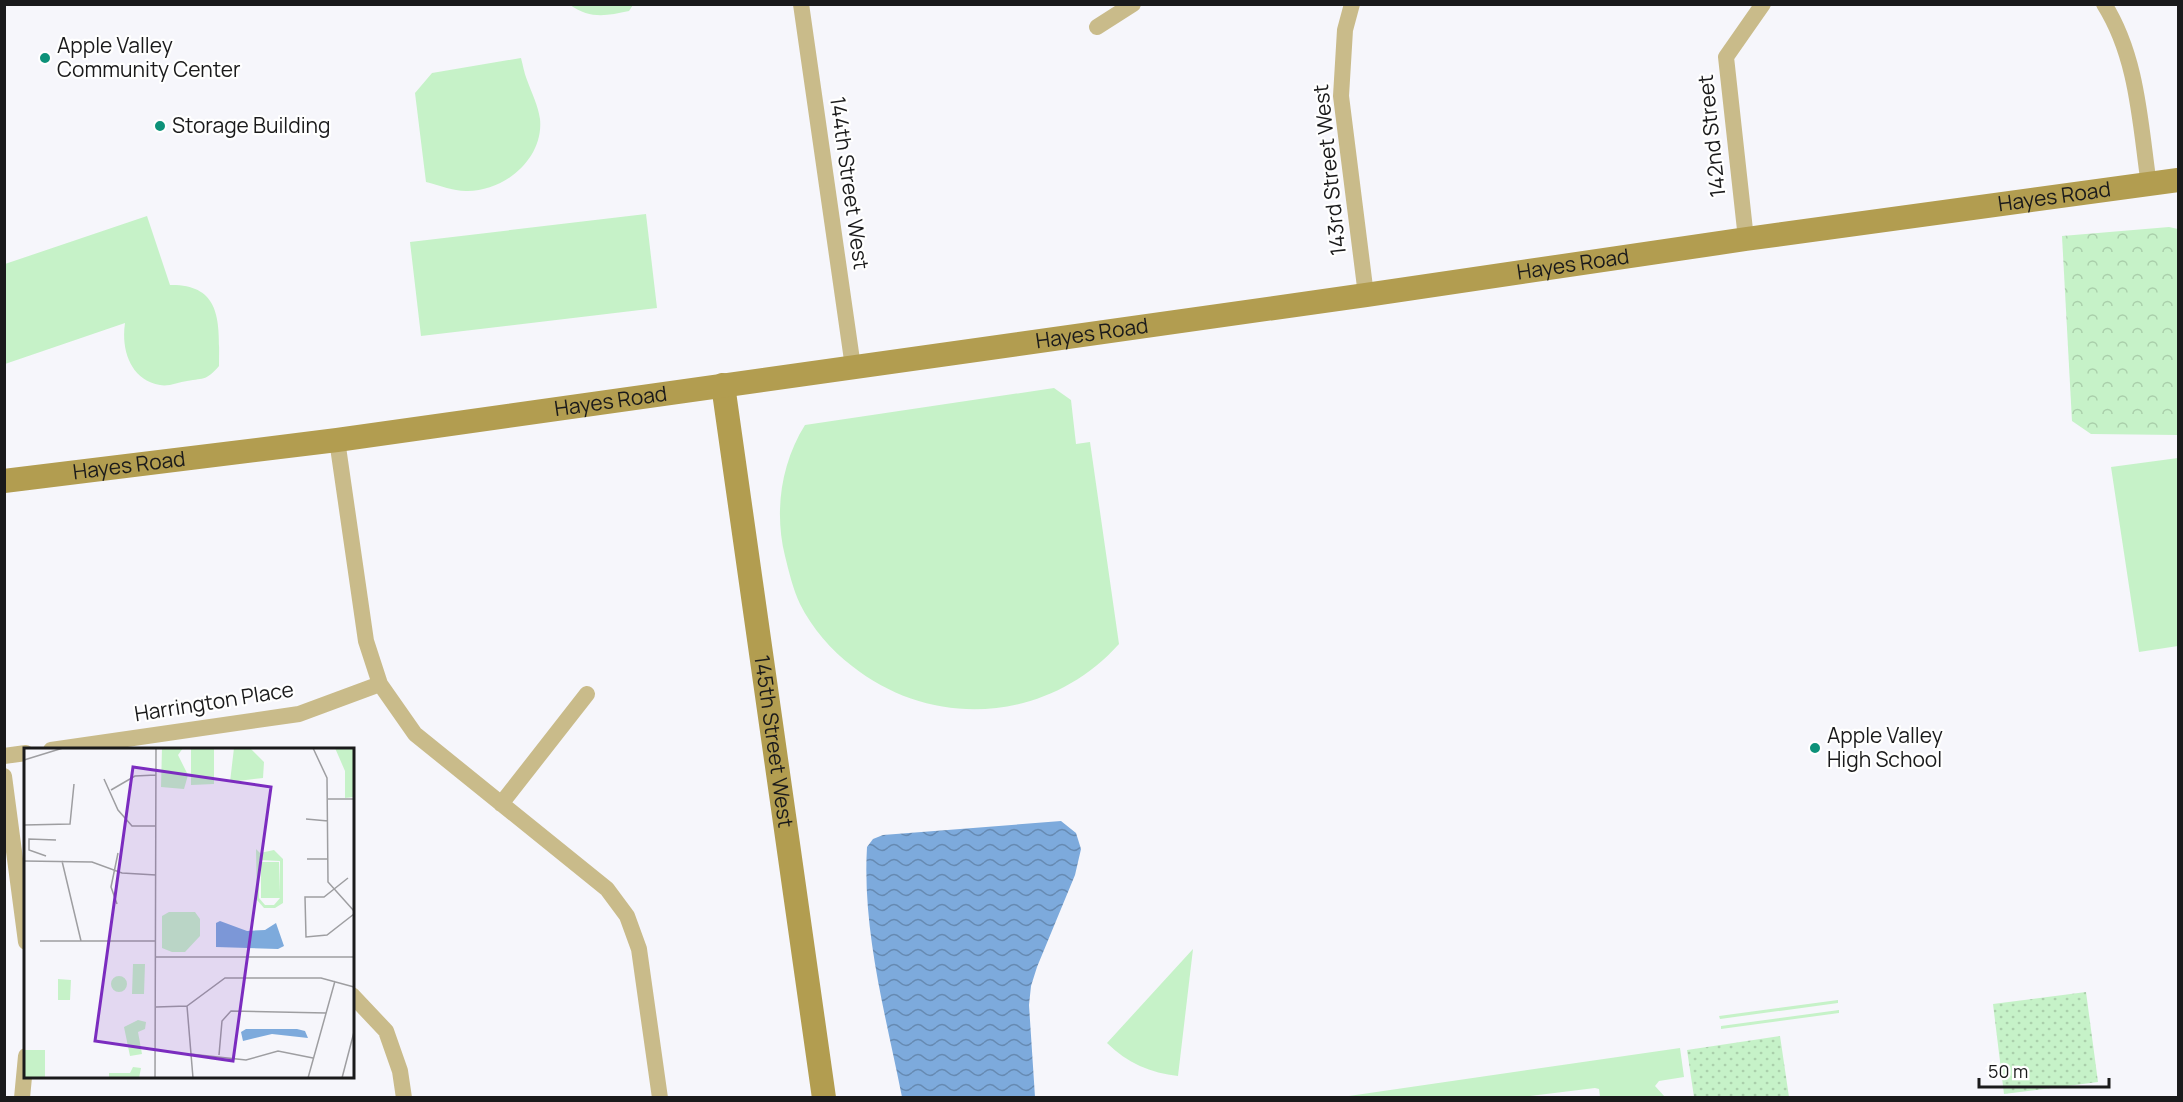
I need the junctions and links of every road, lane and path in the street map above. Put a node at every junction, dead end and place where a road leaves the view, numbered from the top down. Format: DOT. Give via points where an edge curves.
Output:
graph roads {
  1 [pos="801,4"];
  2 [pos="1133,4"];
  3 [pos="1352,4"];
  4 [pos="1763,4"];
  5 [pos="2104,4"];
  6 [pos="1097,27"];
  7 [pos="2178,180"];
  8 [pos="2149,185"];
  9 [pos="1746,239"];
  10 [pos="1366,295"];
  11 [pos="853,367"];
  12 [pos="723,385"];
  13 [pos="337,440"];
  14 [pos="4,481"];
  15 [pos="380,684"];
  16 [pos="587,694"];
  17 [pos="65,748"];
  18 [pos="24,753"];
  19 [pos="4,756"];
  20 [pos="4,776"];
  21 [pos="501,804"];
  22 [pos="24,927"];
  23 [pos="354,996"];
  24 [pos="24,1077"];
  25 [pos="22,1098"];
  26 [pos="404,1098"];
  27 [pos="660,1098"];
  28 [pos="824,1098"];
  1 -- 11 [label="street, 144th Street West"];
  2 -- 6 [label="street"];
  3 -- 10 [label="street, 143rd Street West" via="1345,30 1341,96"];
  4 -- 9 [label="street, 142nd Street" via="1726,57"];
  5 -- 8 [label="street" via="2115,22 2133,72"];
  7 -- 8 [label="street, Hayes Road"];
  8 -- 9 [label="street, Hayes Road"];
  9 -- 10 [label="street, Hayes Road"];
  10 -- 11 [label="street, Hayes Road"];
  11 -- 12 [label="street, Hayes Road"];
  12 -- 13 [label="street, Hayes Road"];
  12 -- 28 [label="street, 145th Street West"];
  13 -- 14 [label="street, Hayes Road"];
  13 -- 15 [label="street" via="366,641"];
  15 -- 17 [label="street, Harrington Place" via="299,714"];
  15 -- 21 [label="street" via="415,734"];
  16 -- 21 [label="street"];
  18 -- 19 [label="street"];
  20 -- 22 [label="street"];
  21 -- 27 [label="street" via="607,889 627,916 639,949"];
  23 -- 26 [label="street" via="387,1031"];
  24 -- 25 [label="street"];
}
